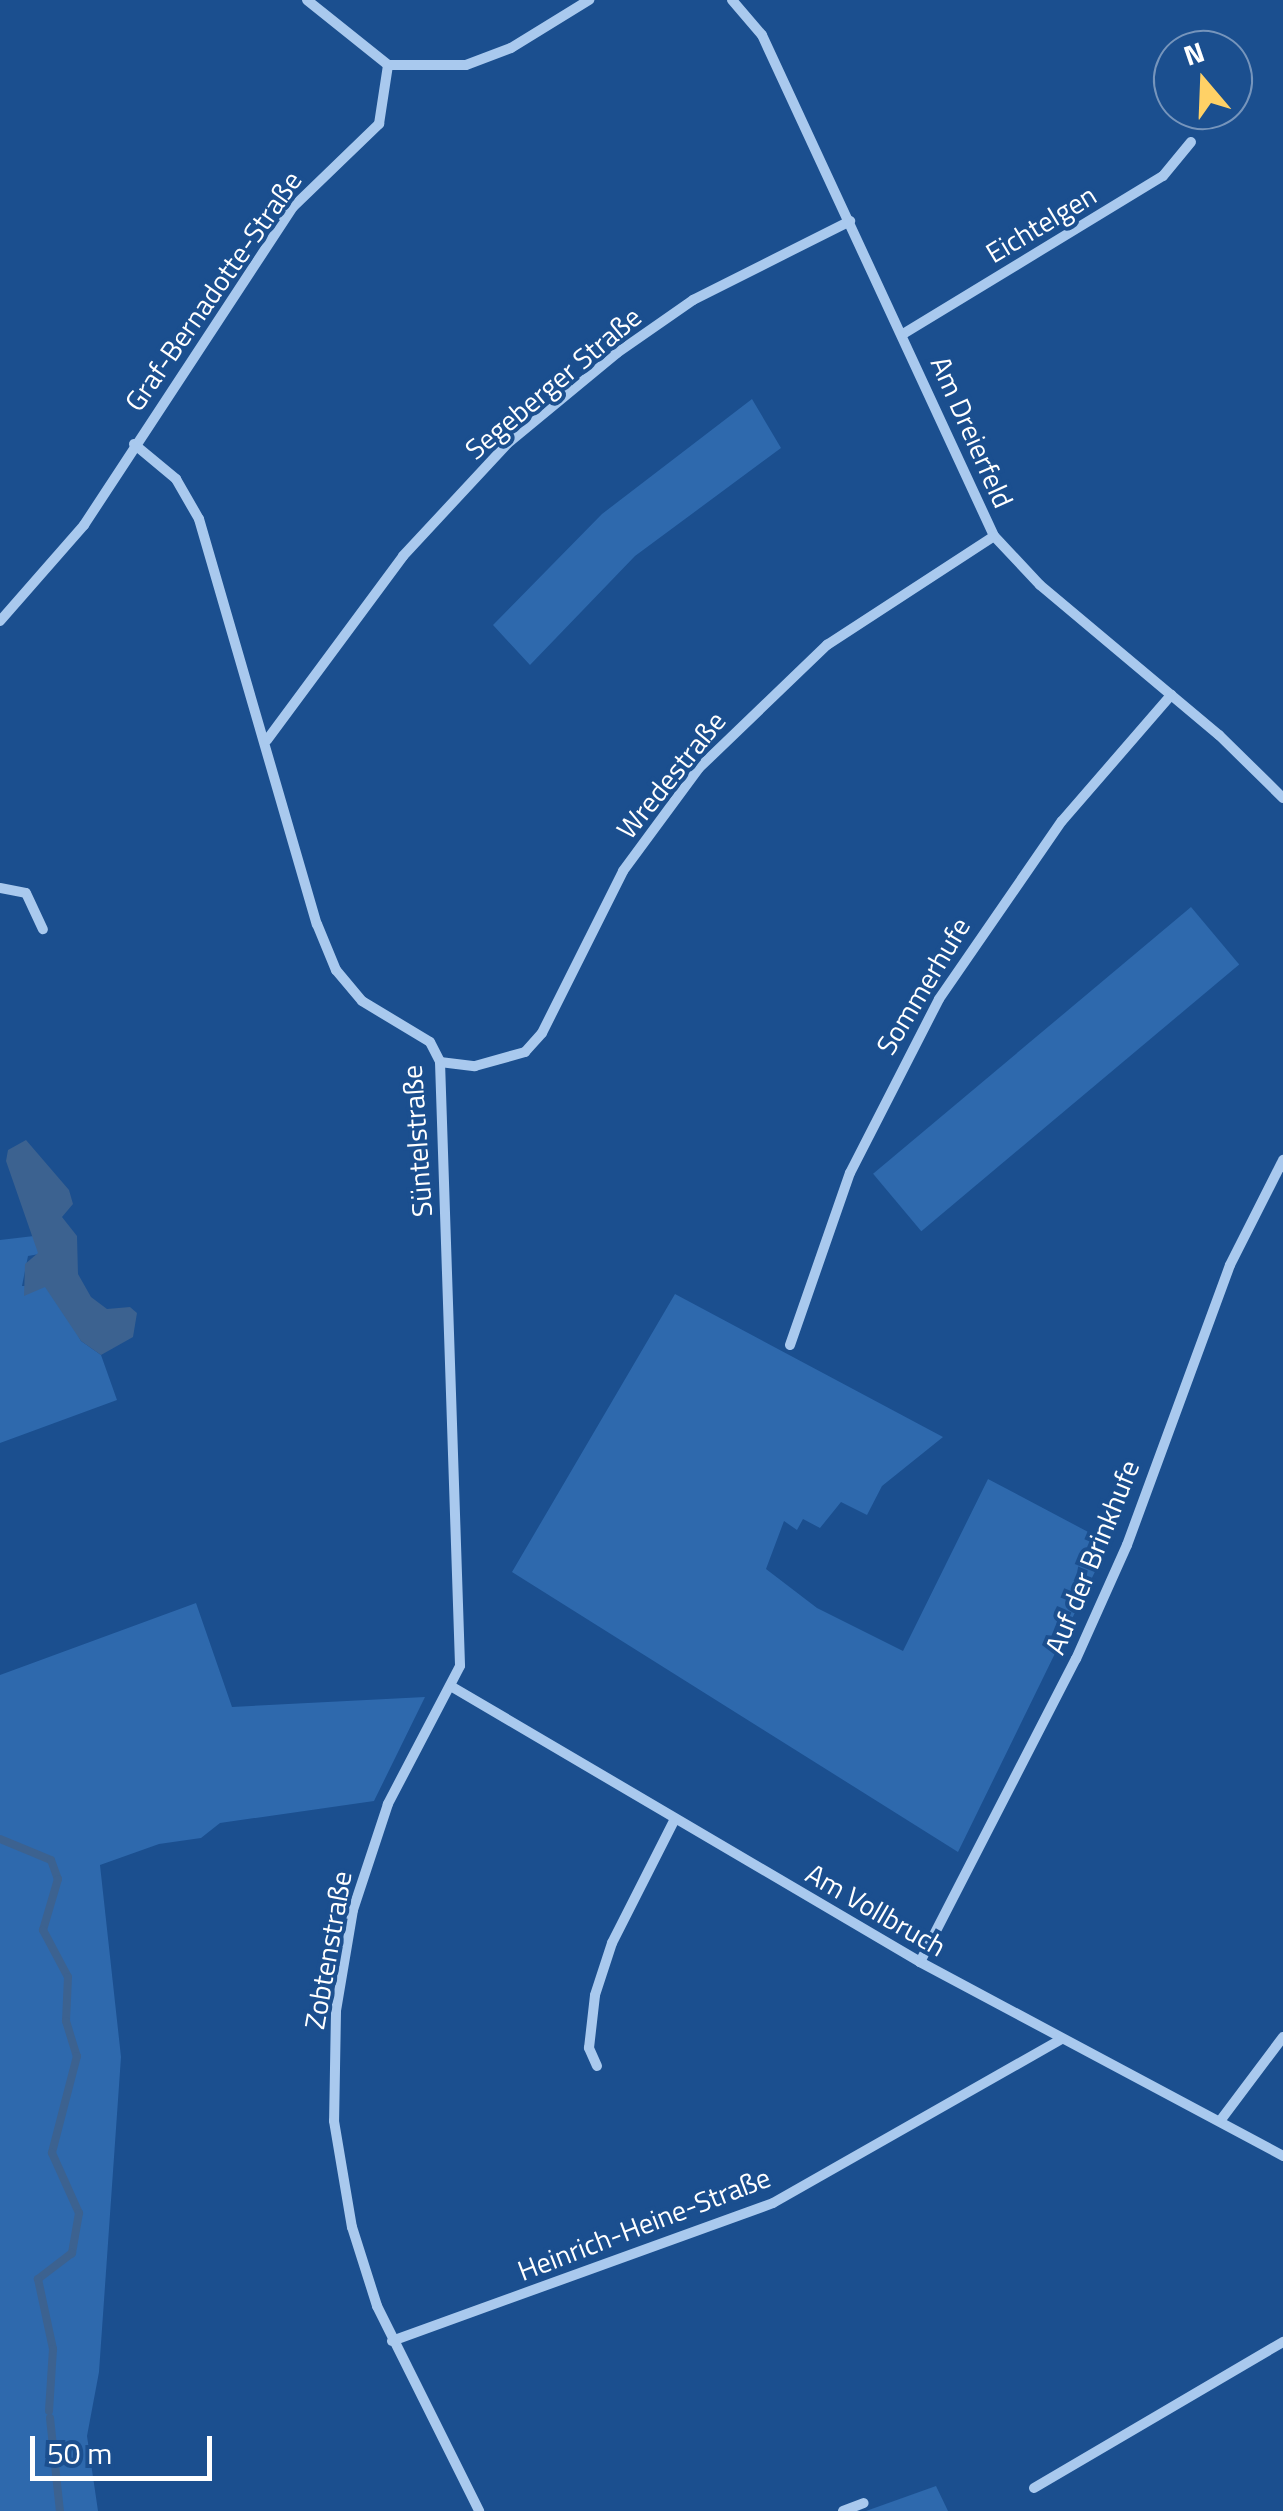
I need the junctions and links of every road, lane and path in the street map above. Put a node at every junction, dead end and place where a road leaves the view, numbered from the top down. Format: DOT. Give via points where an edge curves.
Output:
graph roads {
  1 [pos="307,0"];
  2 [pos="588,0"];
  3 [pos="732,0"];
  4 [pos="388,64"];
  5 [pos="1191,142"];
  6 [pos="850,221"];
  7 [pos="904,334"];
  8 [pos="134,444"];
  9 [pos="994,536"];
  10 [pos="0,620"];
  11 [pos="1171,695"];
  12 [pos="267,740"];
  13 [pos="1283,798"];
  14 [pos="0,888"];
  15 [pos="43,929"];
  16 [pos="440,1062"];
  17 [pos="1283,1160"];
  18 [pos="790,1345"];
  19 [pos="454,1688"];
  20 [pos="675,1818"];
  21 [pos="920,1962"];
  22 [pos="1283,2037"];
  23 [pos="1060,2040"];
  24 [pos="596,2066"];
  25 [pos="1220,2122"];
  26 [pos="1283,2156"];
  27 [pos="392,2341"];
  28 [pos="1283,2342"];
  29 [pos="1034,2488"];
  30 [pos="864,2504"];
  31 [pos="480,2511"];
  32 [pos="843,2511"];
  1 -- 4 [label="street"];
  2 -- 4 [label="street" via="511,48 466,65"];
  3 -- 6 [label="street, Am Dreierfeld" via="762,34"];
  4 -- 8 [label="street, Graf-Bernadotte-Straße" via="379,124 293,207"];
  5 -- 7 [label="street, Eichtelgen" via="1163,176"];
  6 -- 7 [label="street, Am Dreierfeld"];
  6 -- 12 [label="street, Segeberger Straße" via="679,310 507,444 403,556"];
  7 -- 9 [label="street, Am Dreierfeld"];
  8 -- 10 [label="street, Graf-Bernadotte-Straße" via="60,558"];
  8 -- 12 [label="street, Süntelstraße" via="176,479 199,519"];
  9 -- 11 [label="street, Am Dreierfeld" via="1040,585"];
  9 -- 16 [label="street, Wredestraße" via="827,645 699,768 622,871 542,1033 526,1052 475,1066"];
  11 -- 13 [label="street, Am Dreierfeld"];
  11 -- 18 [label="street, Sommerhufe" via="1062,821 940,999 850,1172"];
  12 -- 16 [label="street, Süntelstraße" via="336,970 362,1000 430,1042"];
  14 -- 15 [label="street" via="26,894"];
  16 -- 19 [label="street, Süntelstraße" via="462,1642"];
  17 -- 21 [label="street, Auf der Brinkhufe" via="1230,1265 1090,1626"];
  19 -- 20 [label="street, Am Vollbruch"];
  19 -- 27 [label="street, Zobtenstraße" via="388,1804 368,1858 336,2010 340,2170 352,2227"];
  20 -- 21 [label="street, Am Vollbruch"];
  20 -- 24 [label="street" via="612,1942 595,1995 589,2048"];
  21 -- 23 [label="street, Am Vollbruch"];
  22 -- 25 [label="street"];
  23 -- 25 [label="street, Am Vollbruch"];
  23 -- 27 [label="street, Heinrich-Heine-Straße" via="763,2208"];
  25 -- 26 [label="street, Am Vollbruch"];
  27 -- 31 [label="street, Zobtenstraße"];
  28 -- 29 [label="street"];
  30 -- 32 [label="street"];
}
